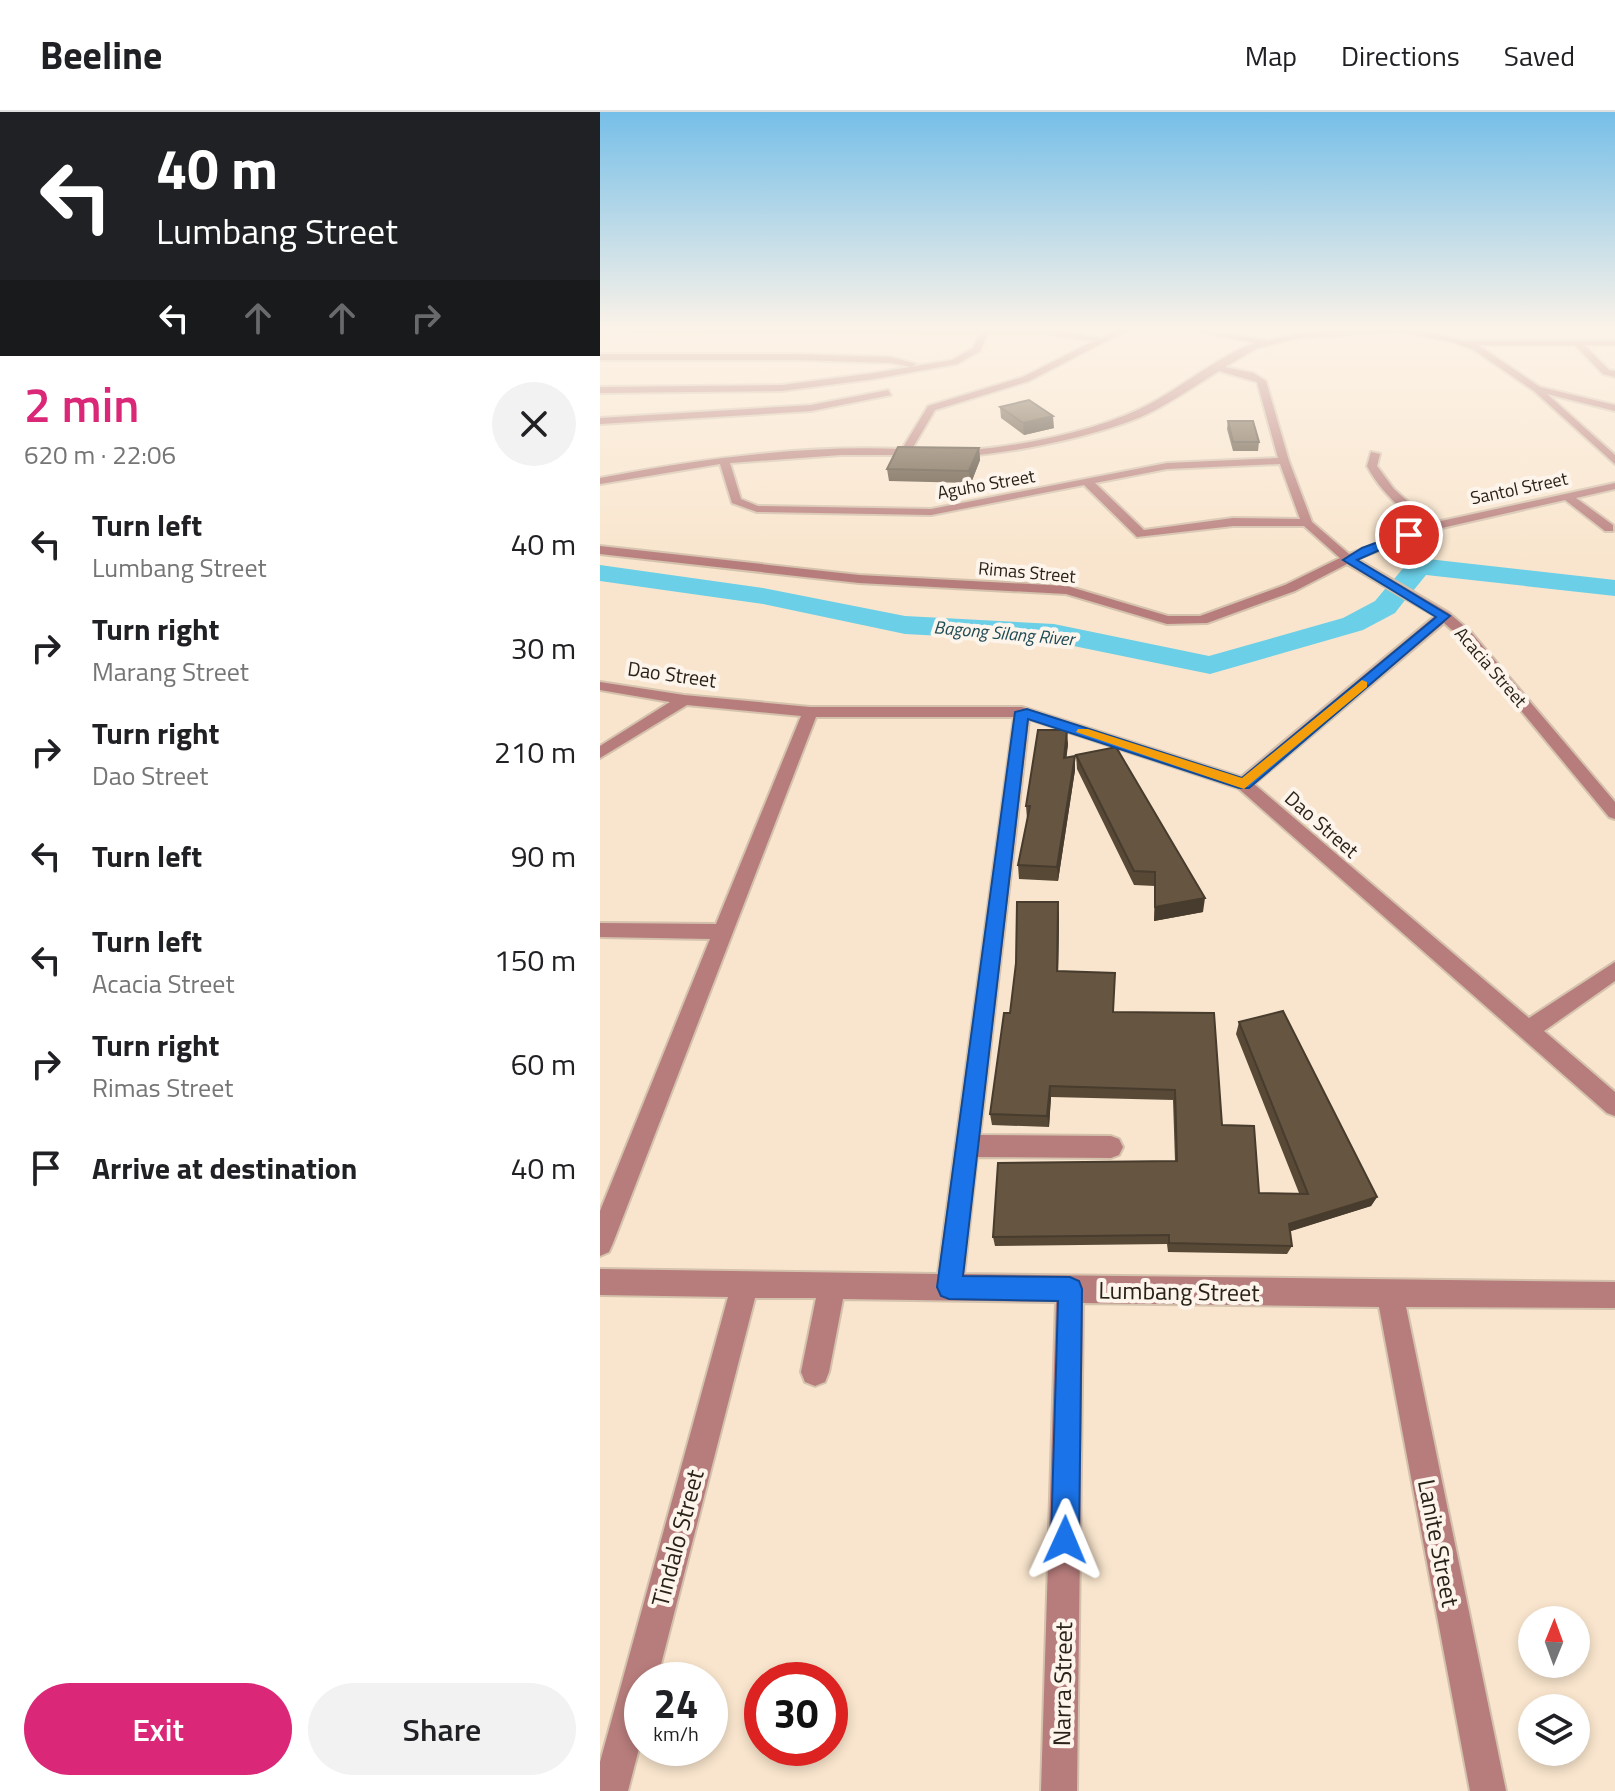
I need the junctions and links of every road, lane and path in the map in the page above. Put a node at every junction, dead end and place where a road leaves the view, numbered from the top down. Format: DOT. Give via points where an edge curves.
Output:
graph roads {
  1 [pos="814,407"];
  2 [pos="933,407"];
  3 [pos="1151,407"];
  4 [pos="1269,407"];
  5 [pos="1554,407"];
  6 [pos="600,421"];
  7 [pos="905,452"];
  8 [pos="930,454"];
  9 [pos="946,454"];
  10 [pos="1375,454"];
  11 [pos="724,460"];
  12 [pos="1284,461"];
  13 [pos="1615,461"];
  14 [pos="600,481"];
  15 [pos="1087,482"];
  16 [pos="1615,486"];
  17 [pos="1566,496"];
  18 [pos="1307,523"];
  19 [pos="1430,527"];
  20 [pos="1609,528"];
  21 [pos="600,550"];
  22 [pos="1349,560"];
  23 [pos="1444,616"];
  24 [pos="600,686"];
  25 [pos="684,700"];
  26 [pos="810,712"];
  27 [pos="1022,712"];
  28 [pos="600,753"];
  29 [pos="1244,784"];
  30 [pos="1615,813"];
  31 [pos="600,930"];
  32 [pos="723,932"];
  33 [pos="1615,970"];
  34 [pos="1528,1030"];
  35 [pos="1615,1106"];
  36 [pos="967,1146"];
  37 [pos="1111,1147"];
  38 [pos="600,1243"];
  39 [pos="600,1282"];
  40 [pos="745,1284"];
  41 [pos="832,1285"];
  42 [pos="949,1287"];
  43 [pos="1070,1289"];
  44 [pos="1390,1294"];
  45 [pos="1615,1295"];
  46 [pos="815,1372"];
  47 [pos="610,1791"];
  48 [pos="1059,1791"];
  49 [pos="1488,1791"];
  1 -- 6 [label="street"];
  2 -- 7 [label="street"];
  3 -- 9 [label="street" via="1120,422 994,452"];
  4 -- 12 [label="street, Acacia Street"];
  5 -- 13 [label="street"];
  7 -- 8 [label="street"];
  7 -- 11 [label="street" via="832,450"];
  10 -- 19 [label="street" via="1372,466 1380,480"];
  11 -- 14 [label="street"];
  11 -- 15 [label="street, Aguho Street" via="736,501 757,509 931,512"];
  12 -- 15 [label="street, Aguho Street" via="1167,466"];
  12 -- 18 [label="street, Acacia Street"];
  15 -- 18 [label="street" via="1141,534 1233,522"];
  16 -- 17 [label="street, Santol Street"];
  17 -- 19 [label="street, Santol Street"];
  17 -- 20 [label="street"];
  18 -- 22 [label="street, Acacia Street"];
  19 -- 22 [label="street, Rimas Street"];
  21 -- 22 [label="street, Rimas Street" via="859,579 1067,590 1167,620 1202,620"];
  22 -- 23 [label="street, Acacia Street"];
  23 -- 29 [label="street"];
  23 -- 30 [label="street, Acacia Street" via="1465,634"];
  24 -- 25 [label="street, Dao Street"];
  25 -- 26 [label="street, Dao Street"];
  25 -- 28 [label="street"];
  26 -- 27 [label="street, Dao Street"];
  26 -- 32 [label="street"];
  27 -- 29 [label="street, Dao Street"];
  27 -- 36 [label="street"];
  29 -- 34 [label="street, Dao Street"];
  31 -- 32 [label="street"];
  32 -- 38 [label="street"];
  33 -- 34 [label="street"];
  34 -- 35 [label="street, Dao Street"];
  36 -- 37 [label="street"];
  36 -- 42 [label="street"];
  39 -- 40 [label="street, Lumbang Street"];
  40 -- 41 [label="street, Lumbang Street"];
  40 -- 47 [label="street, Tindalo Street"];
  41 -- 42 [label="street, Lumbang Street"];
  41 -- 46 [label="street"];
  42 -- 43 [label="street, Lumbang Street"];
  43 -- 44 [label="street, Lumbang Street"];
  43 -- 48 [label="street, Narra Street"];
  44 -- 45 [label="street, Lumbang Street"];
  44 -- 49 [label="street, Lanite Street"];
}
